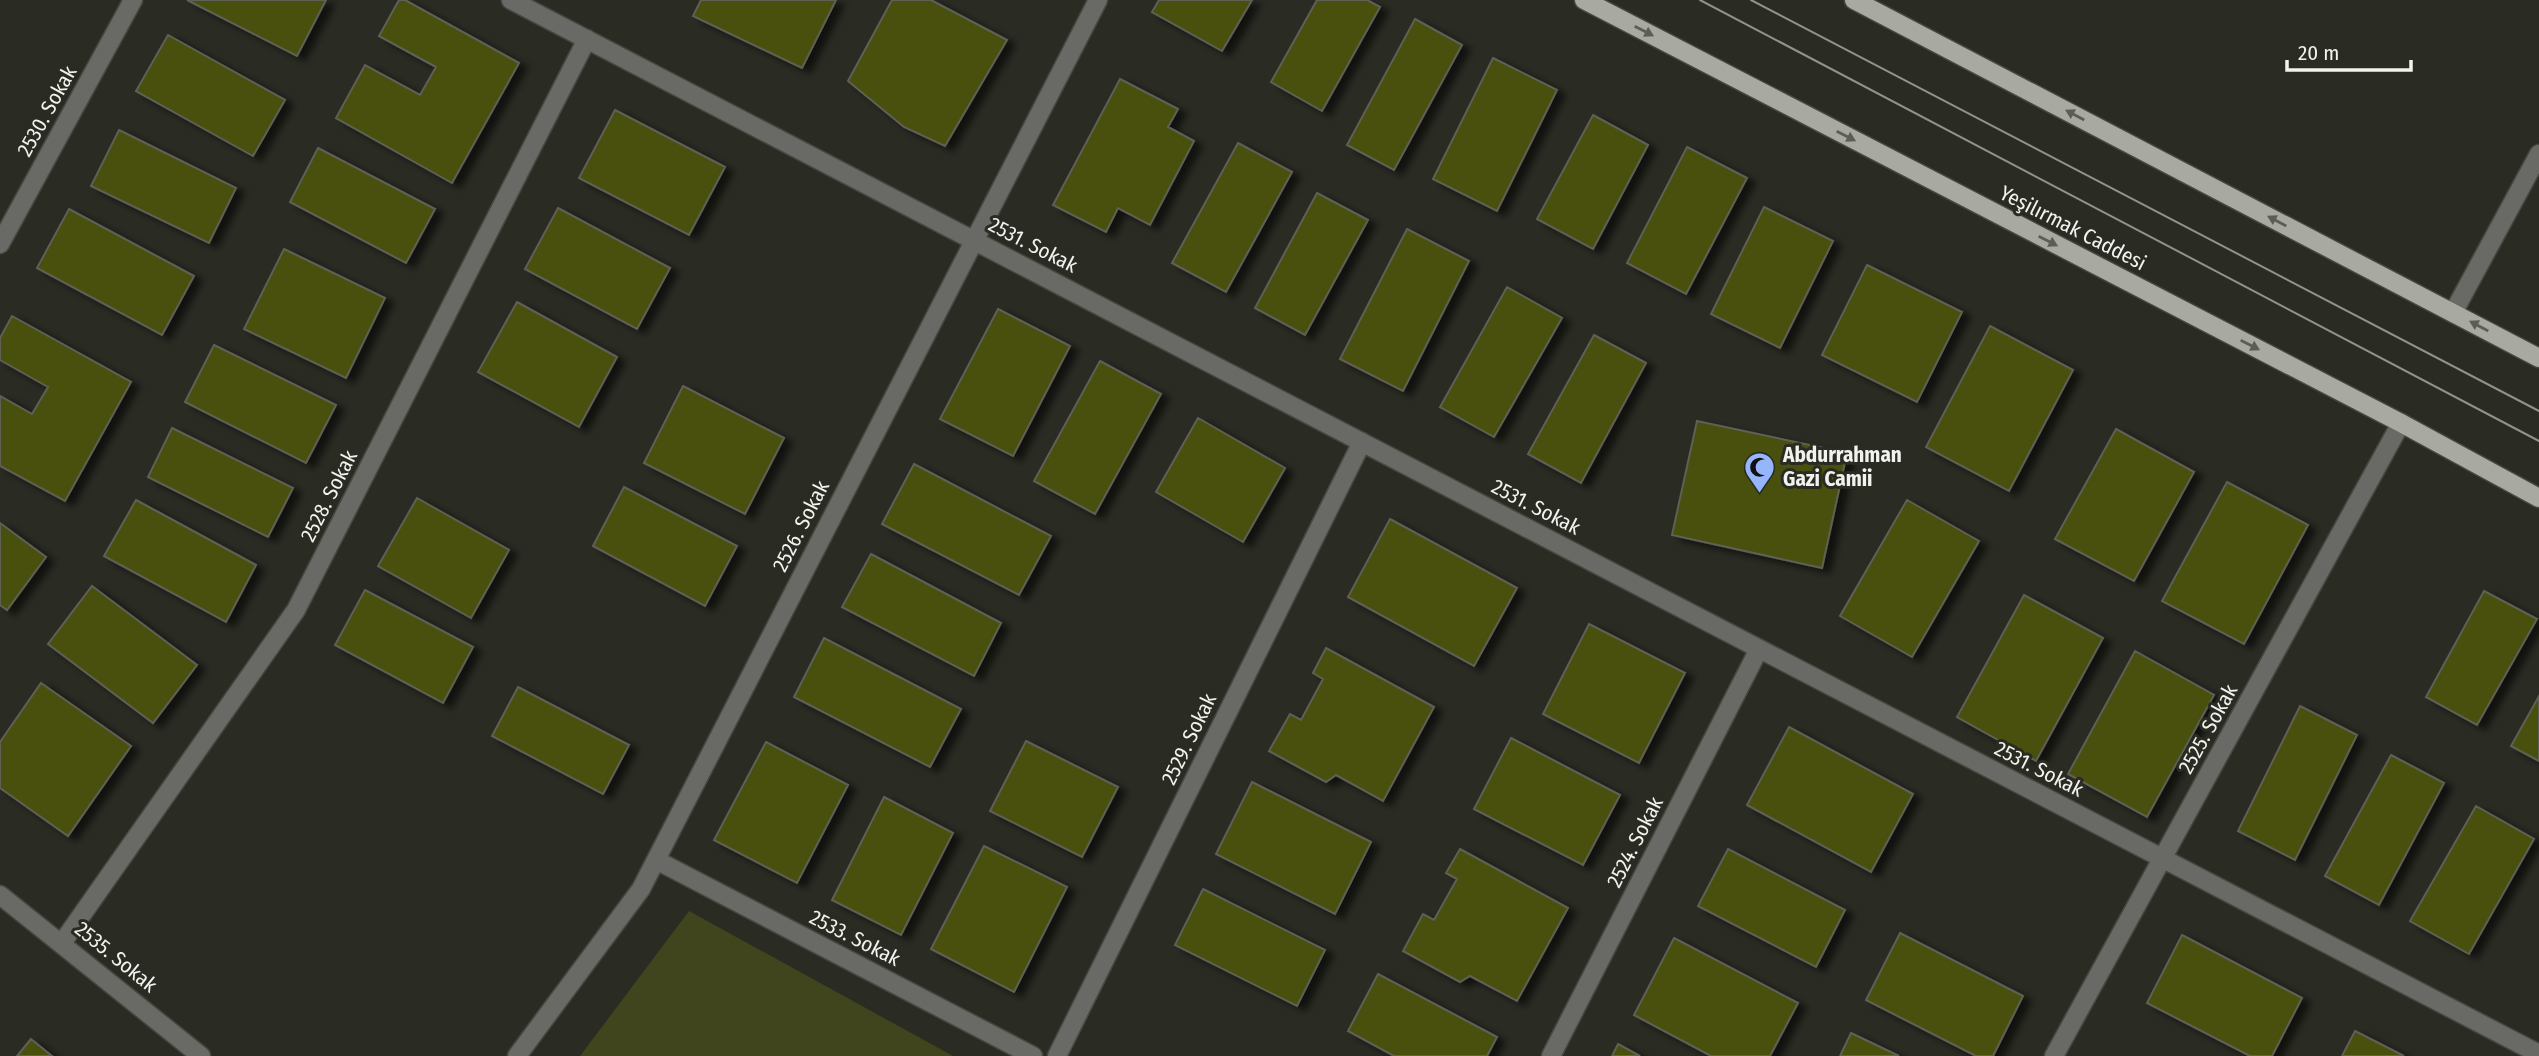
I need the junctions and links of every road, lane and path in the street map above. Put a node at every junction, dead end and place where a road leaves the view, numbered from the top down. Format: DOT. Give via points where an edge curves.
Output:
graph roads {
  1 [pos="133,0"];
  2 [pos="512,0"];
  3 [pos="1098,0"];
  4 [pos="1584,0"];
  5 [pos="1854,0"];
  6 [pos="587,39"];
  7 [pos="2539,154"];
  8 [pos="974,240"];
  9 [pos="0,244"];
  10 [pos="2453,313"];
  11 [pos="2539,358"];
  12 [pos="2400,423"];
  13 [pos="1362,442"];
  14 [pos="2539,498"];
  15 [pos="1759,649"];
  16 [pos="2163,859"];
  17 [pos="656,860"];
  18 [pos="0,895"];
  19 [pos="62,943"];
  20 [pos="2539,1054"];
  21 [pos="201,1056"];
  22 [pos="517,1056"];
  23 [pos="1033,1056"];
  24 [pos="1057,1056"];
  25 [pos="1552,1056"];
  26 [pos="2054,1056"];
  1 -- 9 [label="street, 2530. Sokak"];
  2 -- 6 [label="street, 2531. Sokak"];
  3 -- 8 [label="street, 2526. Sokak"];
  4 -- 12 [label="main road, Yeşilırmak Caddesi, one-way"];
  10 -- 5 [label="main road, one-way"];
  6 -- 8 [label="street, 2531. Sokak"];
  6 -- 19 [label="street, 2528. Sokak" via="296,610"];
  7 -- 10 [label="street"];
  8 -- 13 [label="street, 2531. Sokak"];
  8 -- 17 [label="street, 2526. Sokak"];
  11 -- 10 [label="main road, one-way"];
  12 -- 14 [label="main road, Yeşilırmak Caddesi"];
  12 -- 16 [label="street, 2525. Sokak"];
  13 -- 15 [label="street, 2531. Sokak"];
  13 -- 24 [label="street, 2529. Sokak"];
  15 -- 16 [label="street, 2531. Sokak"];
  15 -- 25 [label="street, 2524. Sokak"];
  16 -- 20 [label="street, 2531. Sokak"];
  16 -- 26 [label="street, 2525. Sokak"];
  17 -- 22 [label="street, 2526. Sokak" via="641,889"];
  17 -- 23 [label="street, 2533. Sokak"];
  18 -- 19 [label="street, 2535. Sokak"];
  19 -- 21 [label="street, 2535. Sokak"];
}
